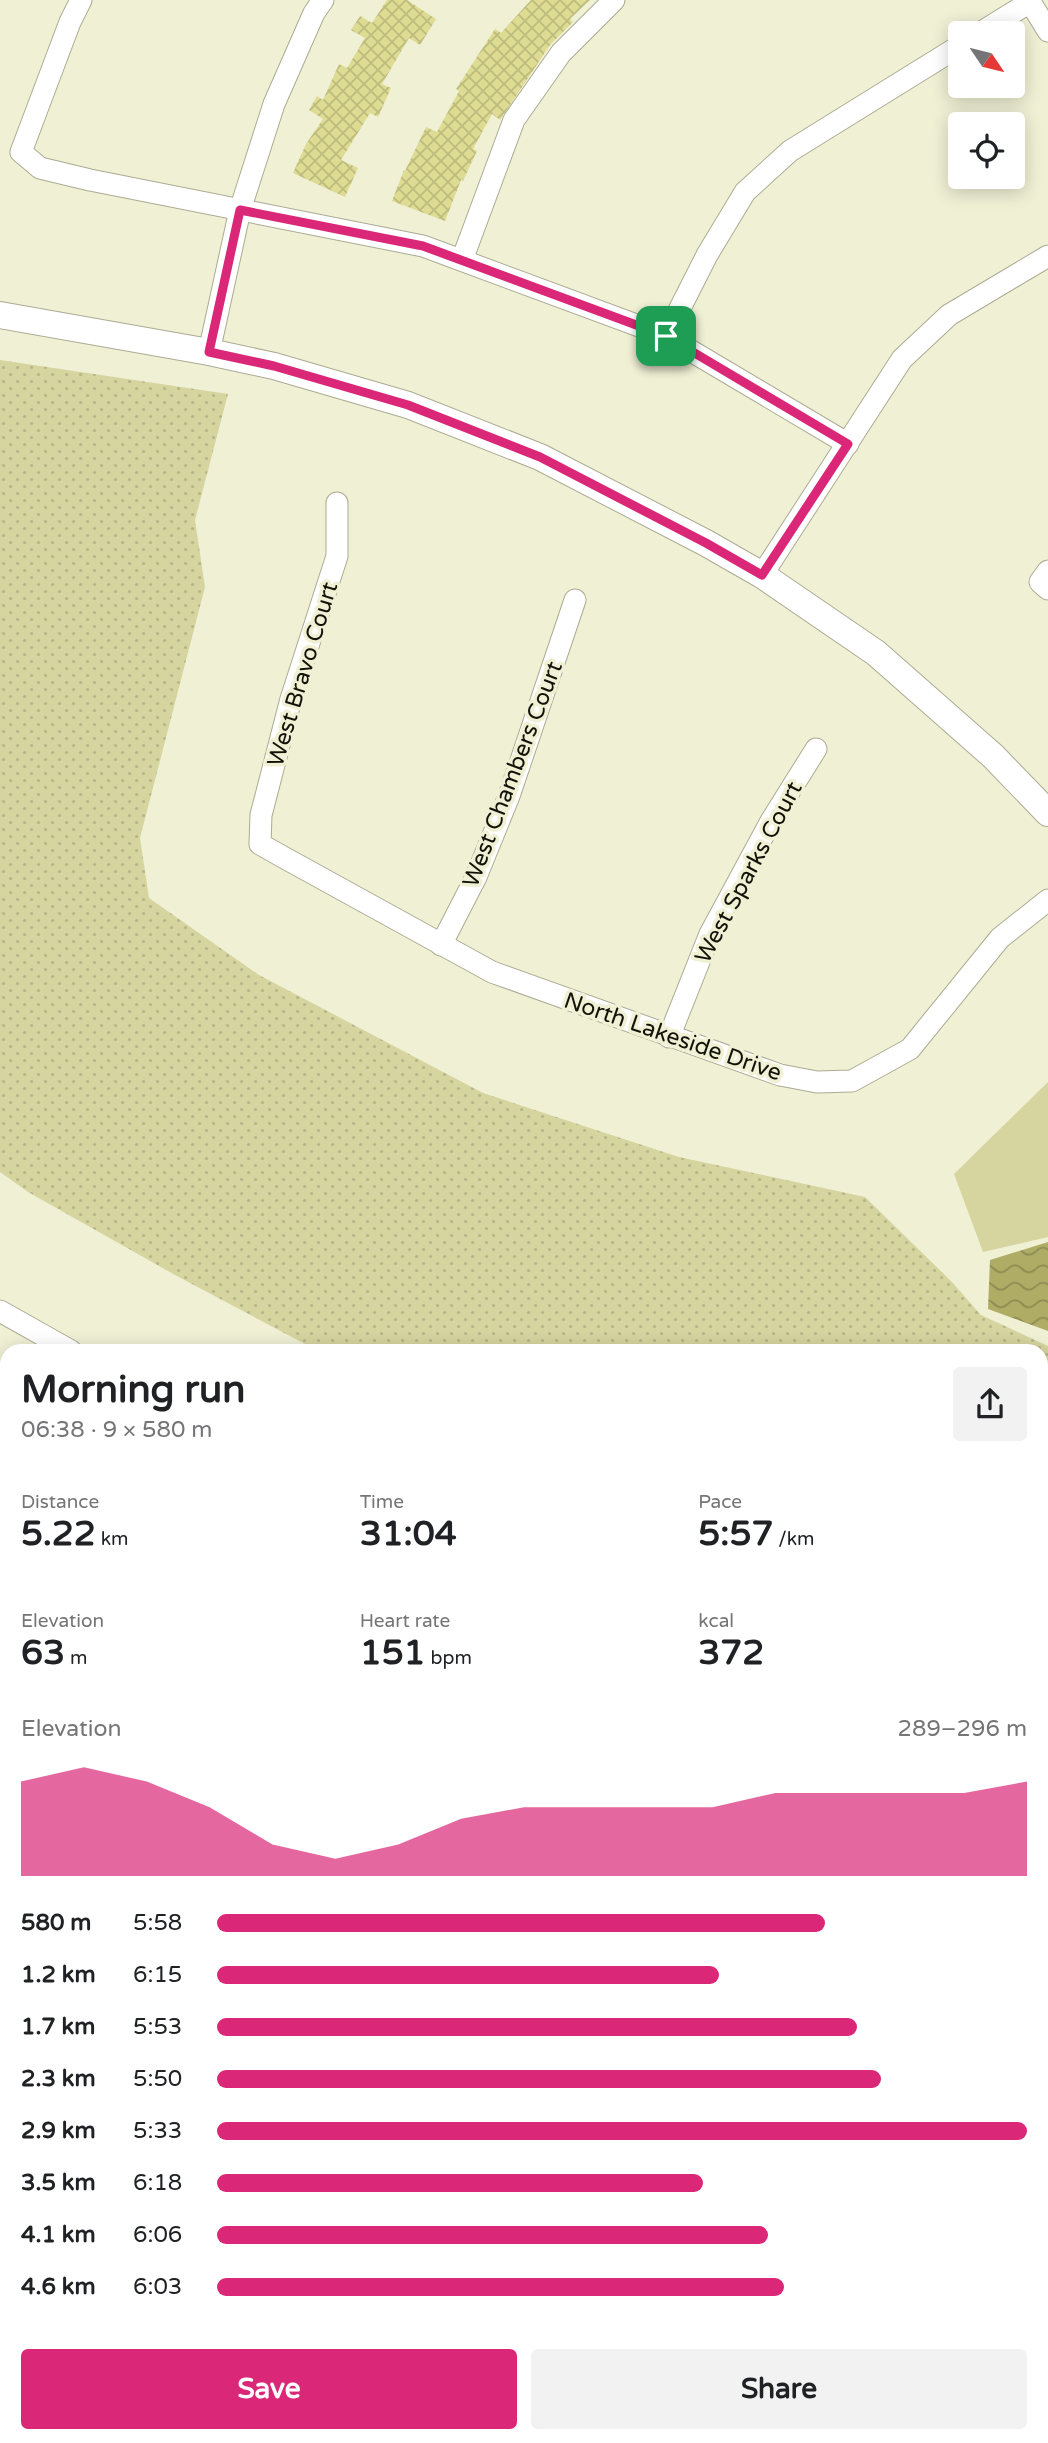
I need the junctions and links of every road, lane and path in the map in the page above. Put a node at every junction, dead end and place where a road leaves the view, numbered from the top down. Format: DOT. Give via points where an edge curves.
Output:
graph roads {
  1 [pos="81,0"];
  2 [pos="323,0"];
  3 [pos="614,0"];
  4 [pos="1030,1"];
  5 [pos="999,21"];
  6 [pos="1048,32"];
  7 [pos="948,53"];
  8 [pos="240,210"];
  9 [pos="1048,256"];
  10 [pos="462,260"];
  11 [pos="0,315"];
  12 [pos="666,336"];
  13 [pos="209,352"];
  14 [pos="848,444"];
  15 [pos="337,503"];
  16 [pos="762,575"];
  17 [pos="575,600"];
  18 [pos="816,749"];
  19 [pos="1048,813"];
  20 [pos="260,844"];
  21 [pos="1048,900"];
  22 [pos="440,945"];
  23 [pos="669,1037"];
  24 [pos="0,1311"];
  25 [pos="59,1344"];
  1 -- 8 [label="street" via="21,152 40,168"];
  2 -- 8 [label="street" via="274,104"];
  3 -- 10 [label="street" via="561,53 514,120"];
  4 -- 5 [label="street"];
  4 -- 6 [label="street"];
  7 -- 12 [label="street" via="790,151 745,192"];
  8 -- 10 [label="street" via="423,246"];
  8 -- 13 [label="street"];
  9 -- 14 [label="street" via="949,315 902,359"];
  10 -- 12 [label="street"];
  11 -- 13 [label="street"];
  12 -- 14 [label="street"];
  13 -- 16 [label="street" via="408,405 540,457"];
  14 -- 16 [label="street"];
  15 -- 20 [label="street, West Bravo Court" via="337,556 291,699 261,815"];
  16 -- 19 [label="street" via="876,653 993,756"];
  17 -- 22 [label="street, West Chambers Court" via="509,796 476,877"];
  18 -- 23 [label="street, West Sparks Court" via="710,934"];
  20 -- 22 [label="street, North Lakeside Drive"];
  21 -- 23 [label="street, North Lakeside Drive" via="1000,938 910,1049 852,1081 817,1082 780,1075"];
  22 -- 23 [label="street, North Lakeside Drive" via="492,972"];
  24 -- 25 [label="street"];
}
